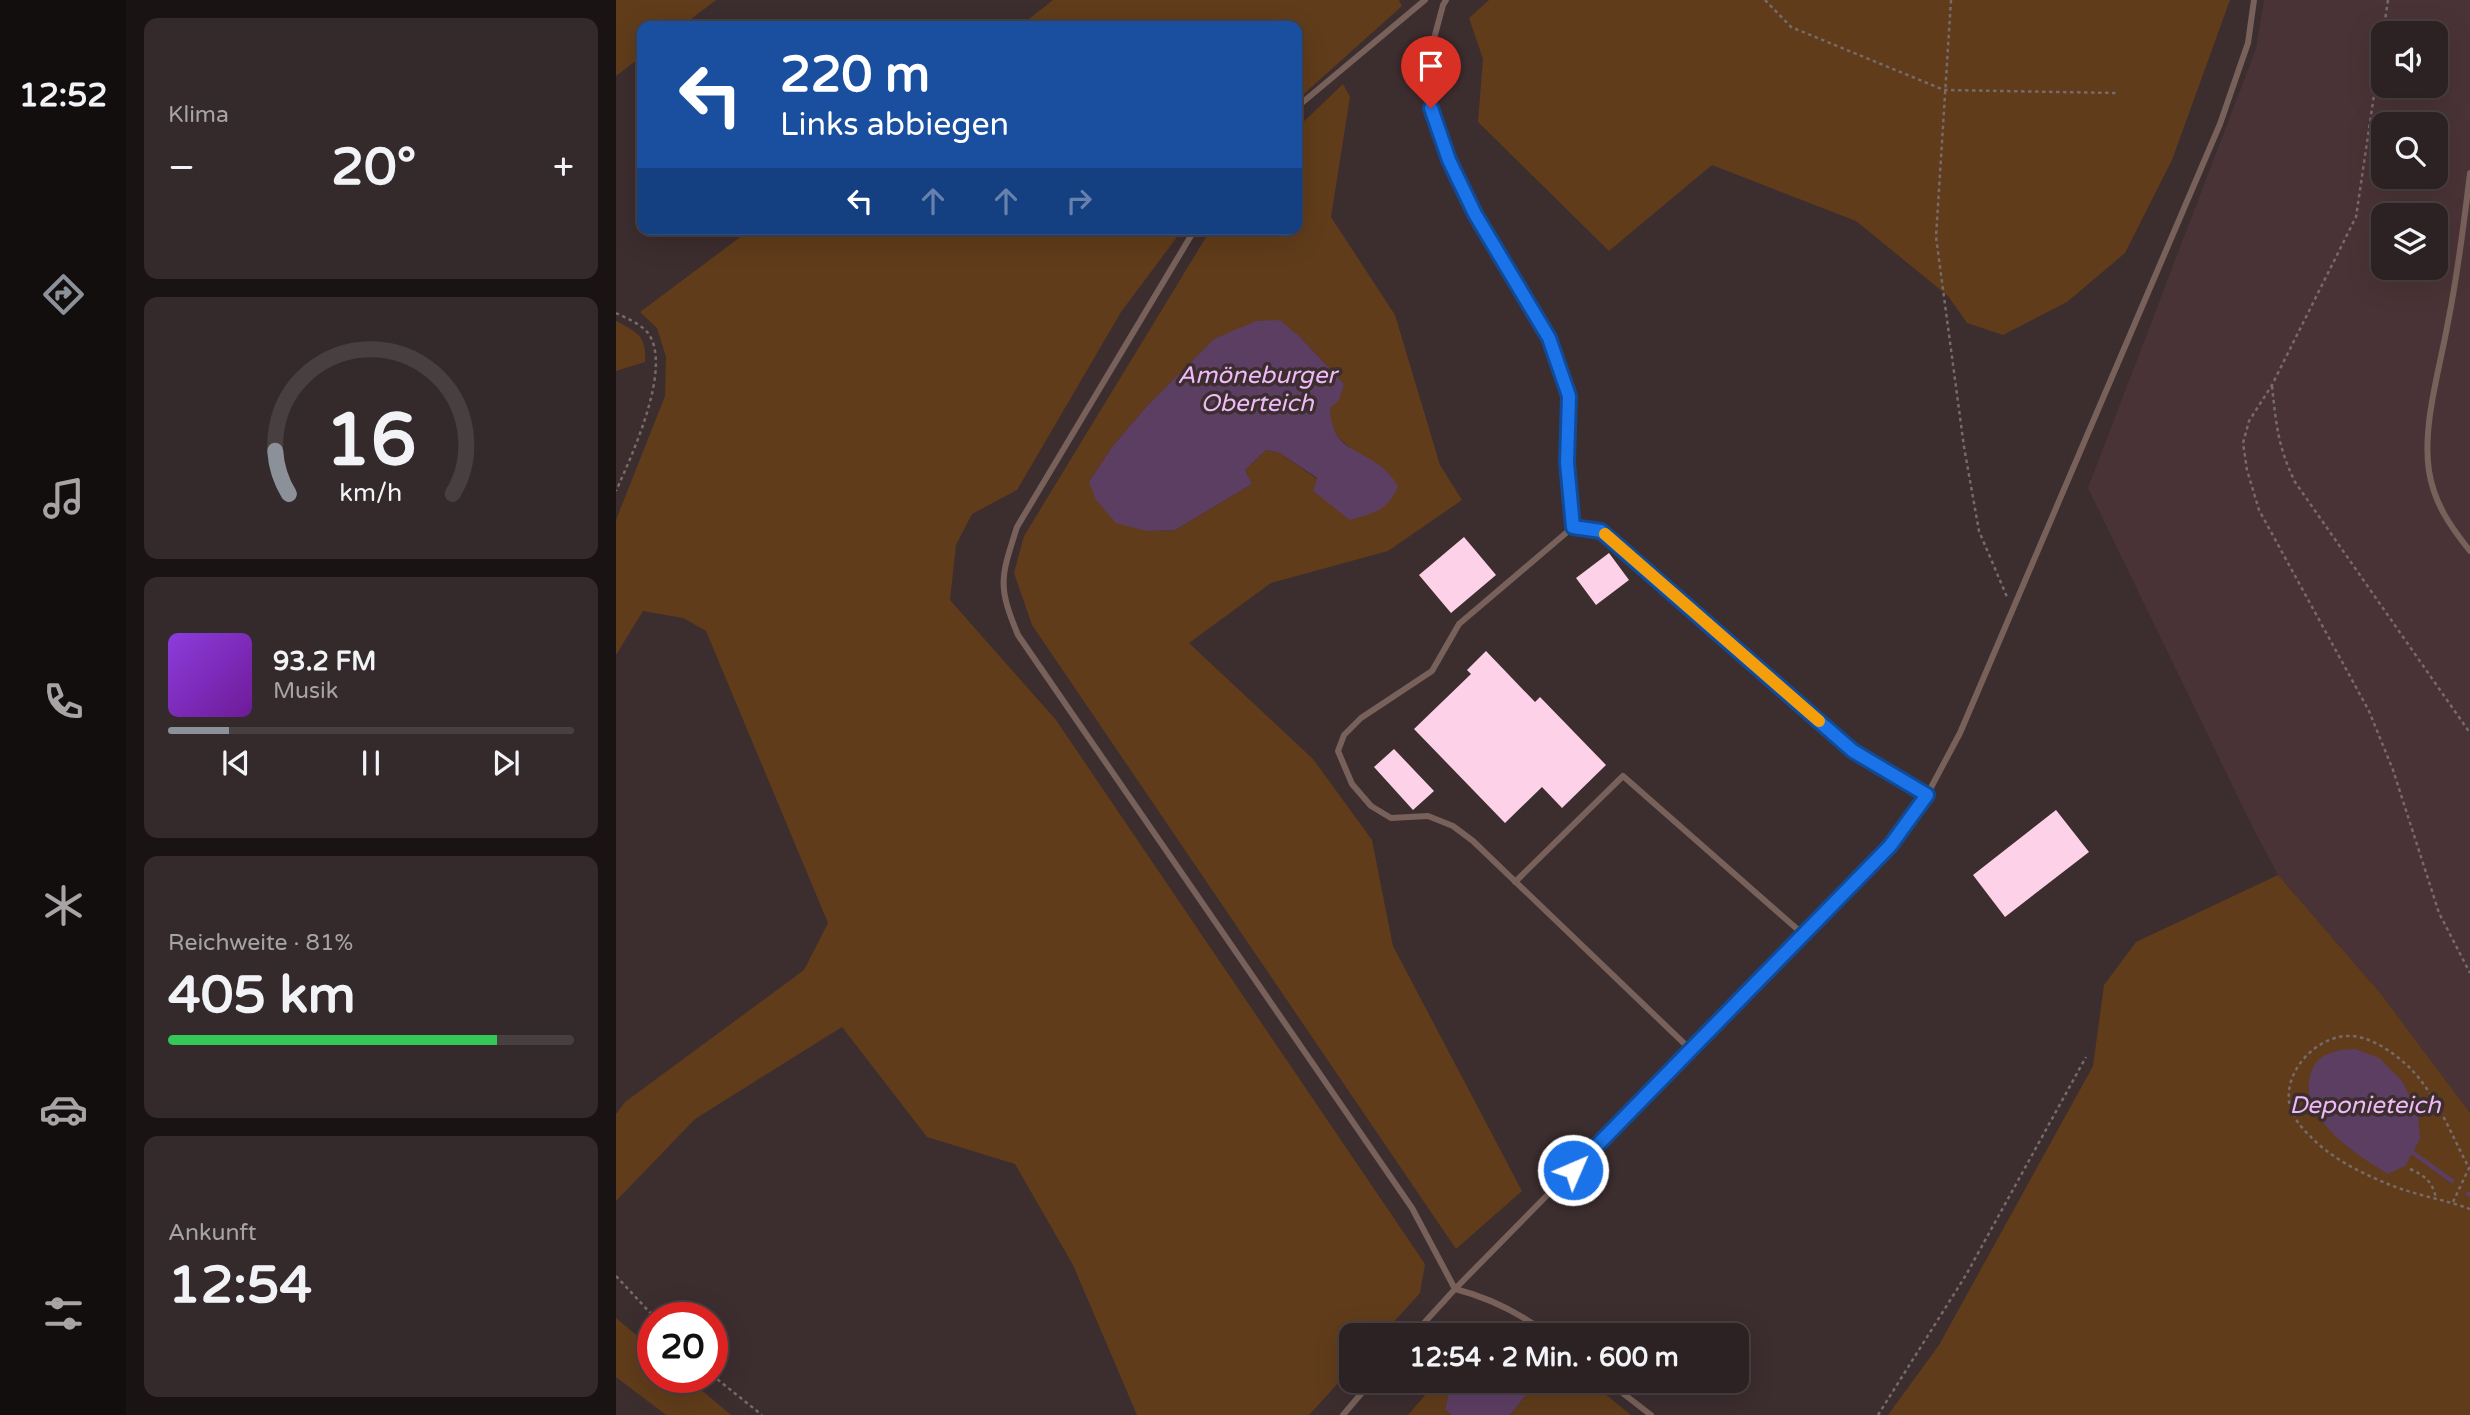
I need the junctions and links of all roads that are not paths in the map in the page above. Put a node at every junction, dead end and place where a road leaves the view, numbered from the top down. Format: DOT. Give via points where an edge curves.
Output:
graph roads {
  1 [pos="1425,0"];
  2 [pos="1446,0"];
  3 [pos="2254,0"];
  4 [pos="1302,103"];
  5 [pos="2470,173"];
  6 [pos="1191,235"];
  7 [pos="1573,527"];
  8 [pos="2470,551"];
  9 [pos="1927,795"];
  10 [pos="1515,882"];
  11 [pos="1804,935"];
  12 [pos="1691,1051"];
  13 [pos="1455,1289"];
  14 [pos="1424,1323"];
  15 [pos="1533,1323"];
  16 [pos="1362,1393"];
  17 [pos="1623,1393"];
  18 [pos="1343,1415"];
  19 [pos="1651,1415"];
  1 -- 4 [label="lane"];
  2 -- 7 [label="lane" via="1428,61 1431,108 1475,214 1549,338 1569,396 1567,463"];
  3 -- 9 [label="lane" via="2248,43 2220,124 1960,733"];
  5 -- 8 [label="lane" via="2427,442 2429,474 2441,509"];
  6 -- 13 [label="lane" via="1017,527 1002,573 1005,604 1018,635 1412,1208"];
  7 -- 9 [label="lane" via="1601,531 1853,751"];
  7 -- 10 [label="lane" via="1459,624 1432,671 1361,718 1338,751 1352,784 1371,806 1391,818 1429,816 1454,826"];
  9 -- 11 [label="lane" via="1890,846"];
  10 -- 11 [label="lane" via="1623,776"];
  10 -- 12 [label="lane"];
  11 -- 12 [label="lane"];
  12 -- 13 [label="lane"];
  13 -- 14 [label="lane"];
  13 -- 15 [label="lane" via="1504,1305"];
  16 -- 18 [label="lane"];
  17 -- 19 [label="lane"];
}
